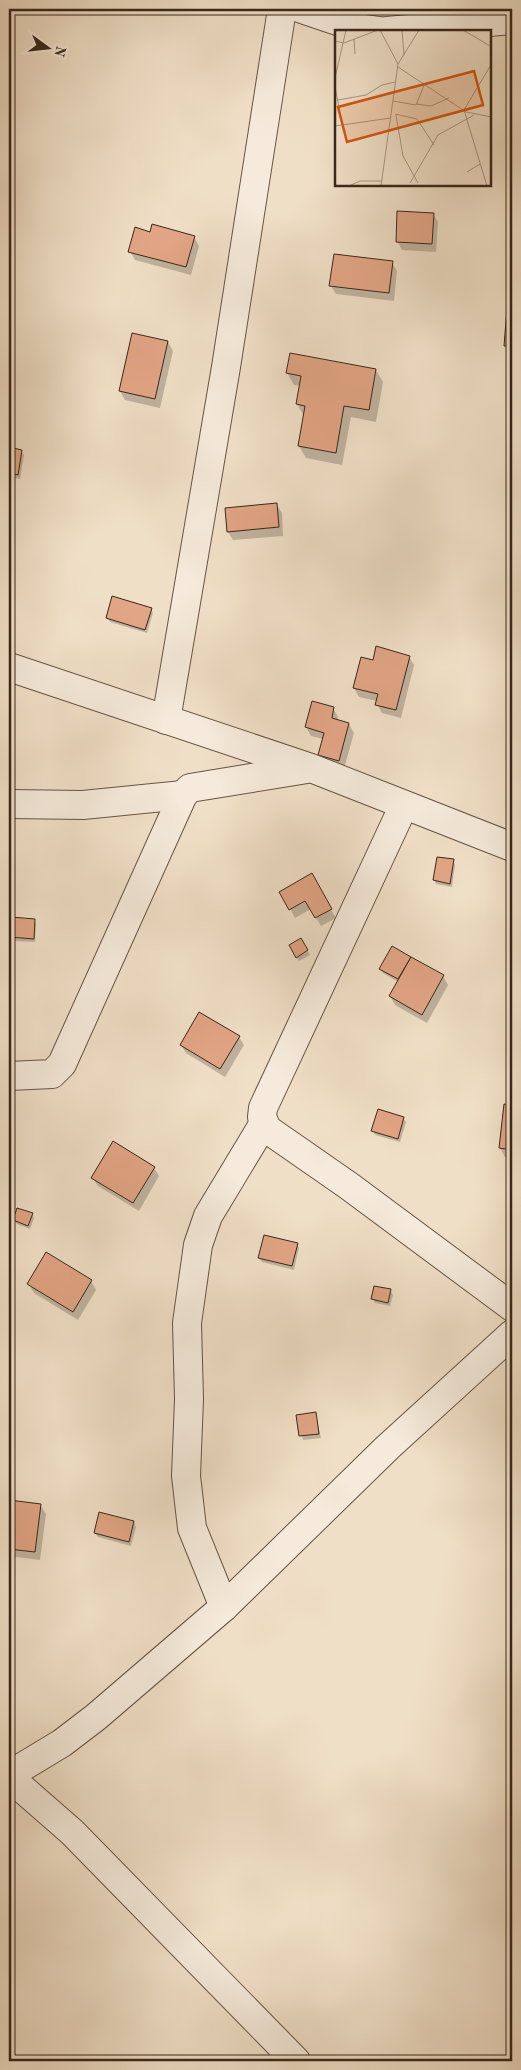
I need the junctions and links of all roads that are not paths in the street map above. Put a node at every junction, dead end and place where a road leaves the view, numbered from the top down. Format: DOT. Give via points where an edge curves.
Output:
graph roads {
  1 [pos="282,9"];
  2 [pos="302,9"];
  3 [pos="512,20"];
  4 [pos="373,30"];
  5 [pos="398,30"];
  6 [pos="9,667"];
  7 [pos="166,720"];
  8 [pos="311,768"];
  9 [pos="183,795"];
  10 [pos="9,804"];
  11 [pos="404,805"];
  12 [pos="512,847"];
  13 [pos="9,1076"];
  14 [pos="264,1123"];
  15 [pos="512,1307"];
  16 [pos="512,1334"];
  17 [pos="224,1607"];
  18 [pos="9,1776"];
  19 [pos="296,2061"];
  1 -- 7 [label="street"];
  2 -- 4 [label="street"];
  3 -- 5 [label="street"];
  6 -- 7 [label="street"];
  7 -- 8 [label="street"];
  8 -- 9 [label="street" via="190,788"];
  8 -- 11 [label="street"];
  9 -- 10 [label="street" via="83,805"];
  9 -- 13 [label="street" via="62,1064 52,1074"];
  11 -- 12 [label="street"];
  11 -- 14 [label="street" via="264,1108"];
  14 -- 15 [label="street" via="267,1129"];
  14 -- 17 [label="street" via="208,1216 198,1245 188,1323 186,1476 192,1528"];
  16 -- 17 [label="street" via="388,1447"];
  17 -- 18 [label="street" via="96,1717"];
  18 -- 19 [label="street" via="72,1832"];
}
